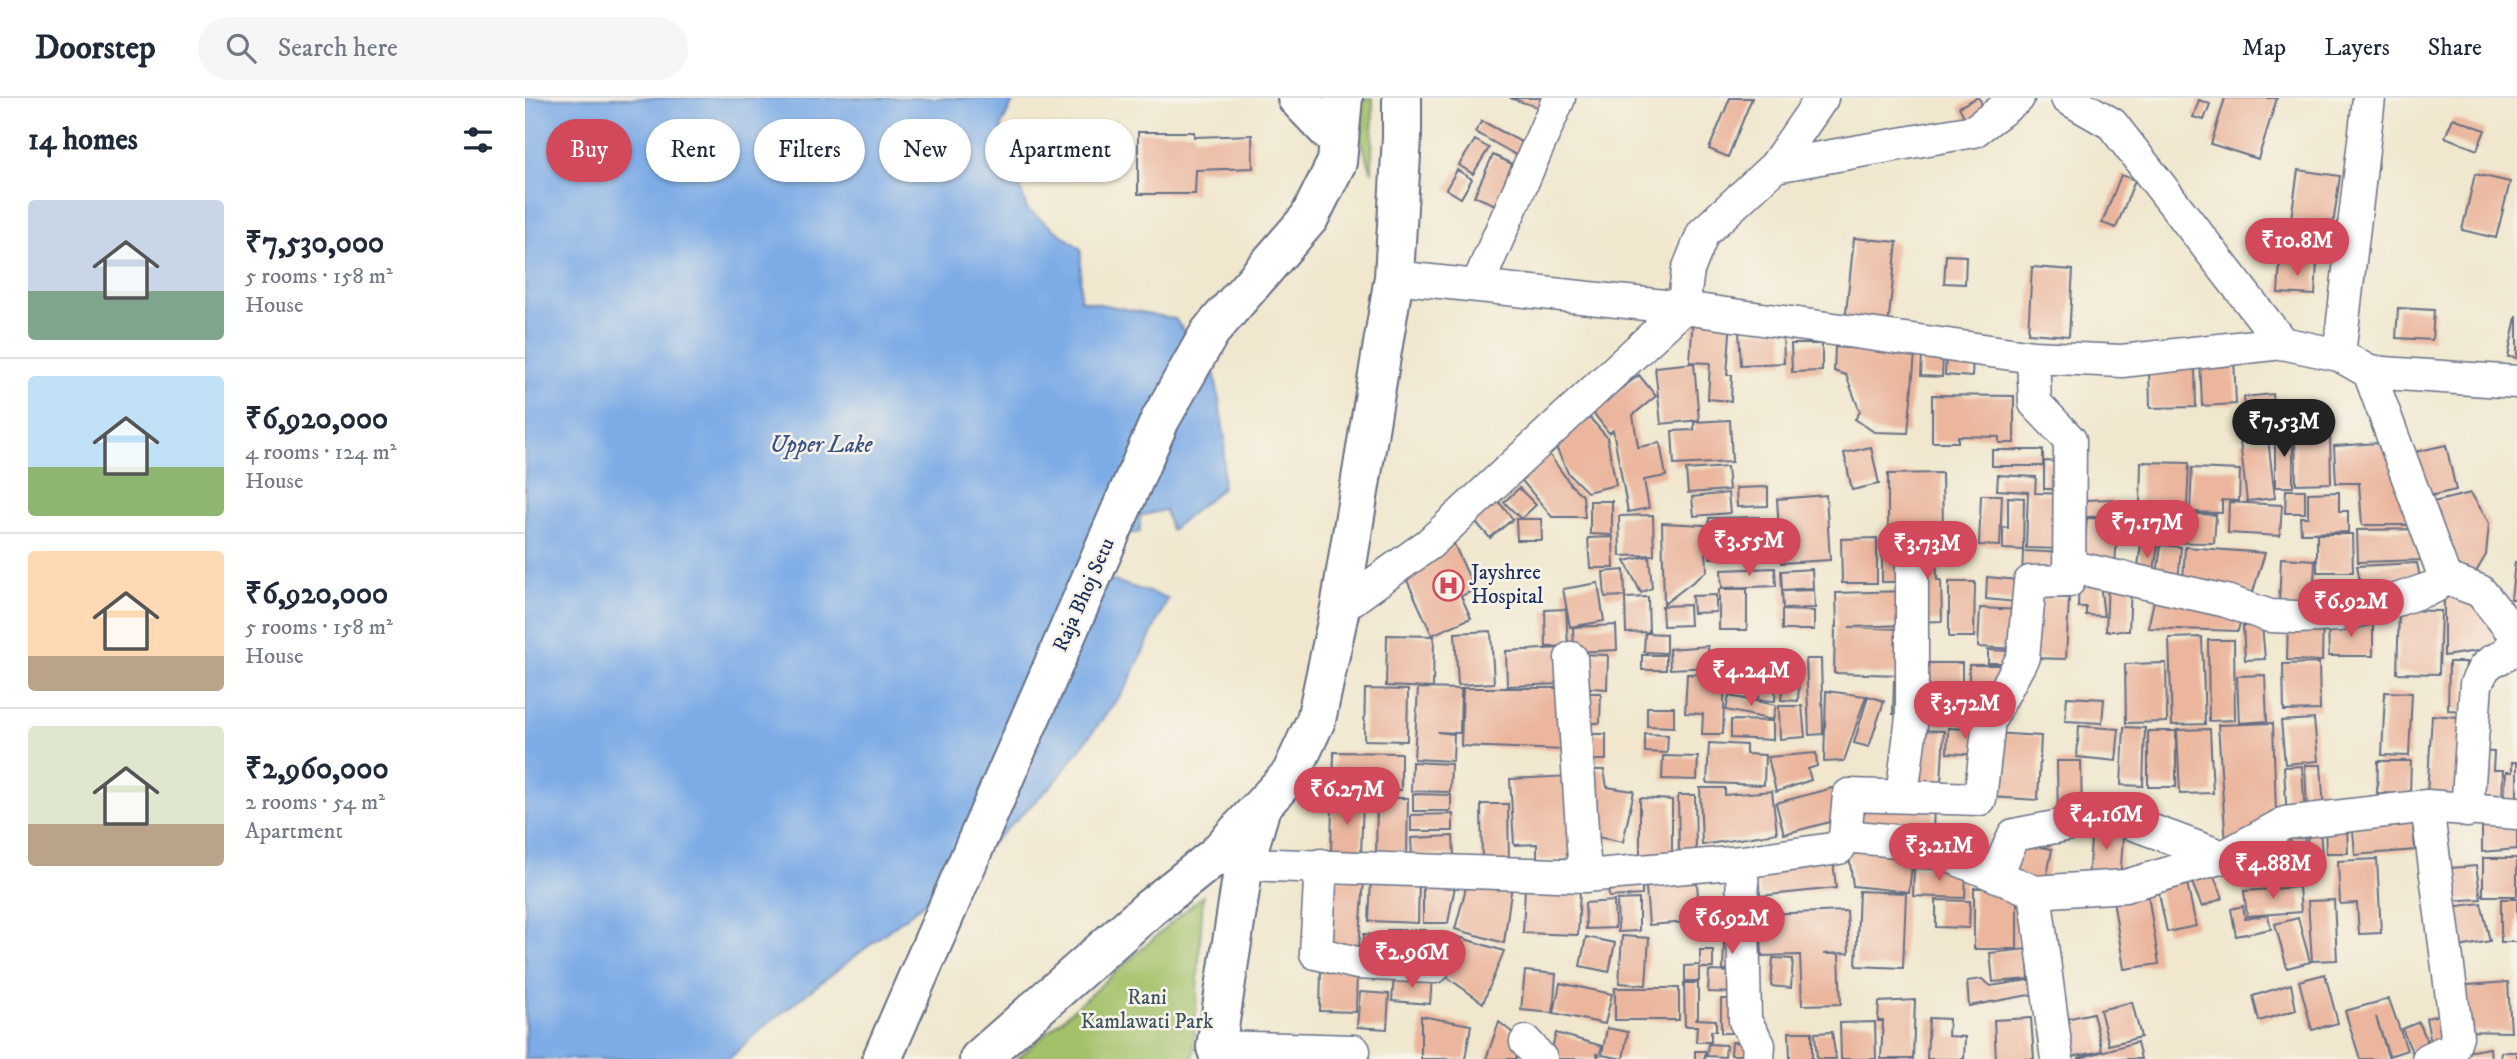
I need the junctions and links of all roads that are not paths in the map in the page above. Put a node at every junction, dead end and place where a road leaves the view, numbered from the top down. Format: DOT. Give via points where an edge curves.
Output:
graph roads {
  1 [pos="1297,98"];
  2 [pos="1343,98"];
  3 [pos="1402,98"];
  4 [pos="1559,98"];
  5 [pos="1822,98"];
  6 [pos="2018,98"];
  7 [pos="2067,98"];
  8 [pos="2369,98"];
  9 [pos="1338,152"];
  10 [pos="1775,166"];
  11 [pos="1394,276"];
  12 [pos="1477,286"];
  13 [pos="1683,309"];
  14 [pos="2282,343"];
  15 [pos="2339,355"];
  16 [pos="2033,357"];
  17 [pos="2369,372"];
  18 [pos="2517,382"];
  19 [pos="1912,541"];
  20 [pos="2069,566"];
  21 [pos="2445,578"];
  22 [pos="1341,608"];
  23 [pos="2517,637"];
  24 [pos="1571,658"];
  25 [pos="1902,796"];
  26 [pos="2427,806"];
  27 [pos="1261,809"];
  28 [pos="2467,811"];
  29 [pos="2517,813"];
  30 [pos="1845,836"];
  31 [pos="2223,857"];
  32 [pos="1742,862"];
  33 [pos="1244,864"];
  34 [pos="1321,865"];
  35 [pos="1997,874"];
  36 [pos="1585,876"];
  37 [pos="2035,892"];
  38 [pos="1434,967"];
  39 [pos="1354,1051"];
  40 [pos="1218,1053"];
  41 [pos="882,1059"];
  42 [pos="979,1059"];
  43 [pos="1758,1059"];
  44 [pos="2057,1059"];
  45 [pos="2428,1059"];
  1 -- 9 [label="main road"];
  2 -- 9 [label="main road, Raja Bhoj Setu"];
  3 -- 11 [label="main road"];
  4 -- 12 [label="street"];
  5 -- 10 [label="street"];
  6 -- 10 [label="street" via="1974,131"];
  7 -- 14 [label="street" via="2112,124"];
  8 -- 15 [label="street"];
  9 -- 41 [label="main road, Raja Bhoj Setu" via="1309,218 1210,332 1160,420"];
  10 -- 13 [label="street" via="1703,233 1688,270"];
  11 -- 12 [label="street"];
  11 -- 22 [label="main road"];
  12 -- 13 [label="street"];
  13 -- 16 [label="street"];
  13 -- 22 [label="street" via="1429,544"];
  14 -- 15 [label="street"];
  14 -- 16 [label="street" via="2122,361"];
  15 -- 17 [label="street"];
  16 -- 20 [label="street" via="2035,403 2070,440"];
  17 -- 18 [label="street"];
  17 -- 21 [label="street"];
  19 -- 25 [label="street" via="1912,717"];
  20 -- 21 [label="street" via="2226,601 2270,616 2297,617 2376,607 2434,587"];
  20 -- 25 [label="street" via="2069,581 2030,582 2023,657 1989,722 1980,799"];
  21 -- 23 [label="street" via="2480,591"];
  22 -- 27 [label="main road" via="1316,720 1291,774"];
  23 -- 28 [label="street" via="2504,656 2484,668 2476,684"];
  24 -- 36 [label="street"];
  25 -- 30 [label="street" via="1849,794"];
  26 -- 28 [label="street"];
  26 -- 31 [label="street" via="2285,823"];
  26 -- 45 [label="street" via="2457,1036 2453,1048"];
  27 -- 33 [label="main road"];
  27 -- 42 [label="main road" via="1215,856"];
  28 -- 29 [label="street"];
  30 -- 32 [label="street" via="1839,848"];
  30 -- 35 [label="street" via="1919,843"];
  31 -- 35 [label="street" via="2112,816 2014,835"];
  31 -- 37 [label="street" via="2125,886"];
  32 -- 36 [label="street"];
  32 -- 43 [label="street" via="1745,1021 1759,1045"];
  33 -- 34 [label="street"];
  33 -- 40 [label="main road"];
  34 -- 36 [label="street"];
  34 -- 38 [label="street" via="1316,953 1357,963"];
  35 -- 37 [label="street"];
  37 -- 44 [label="street"];
  39 -- 40 [label="street"];
}
